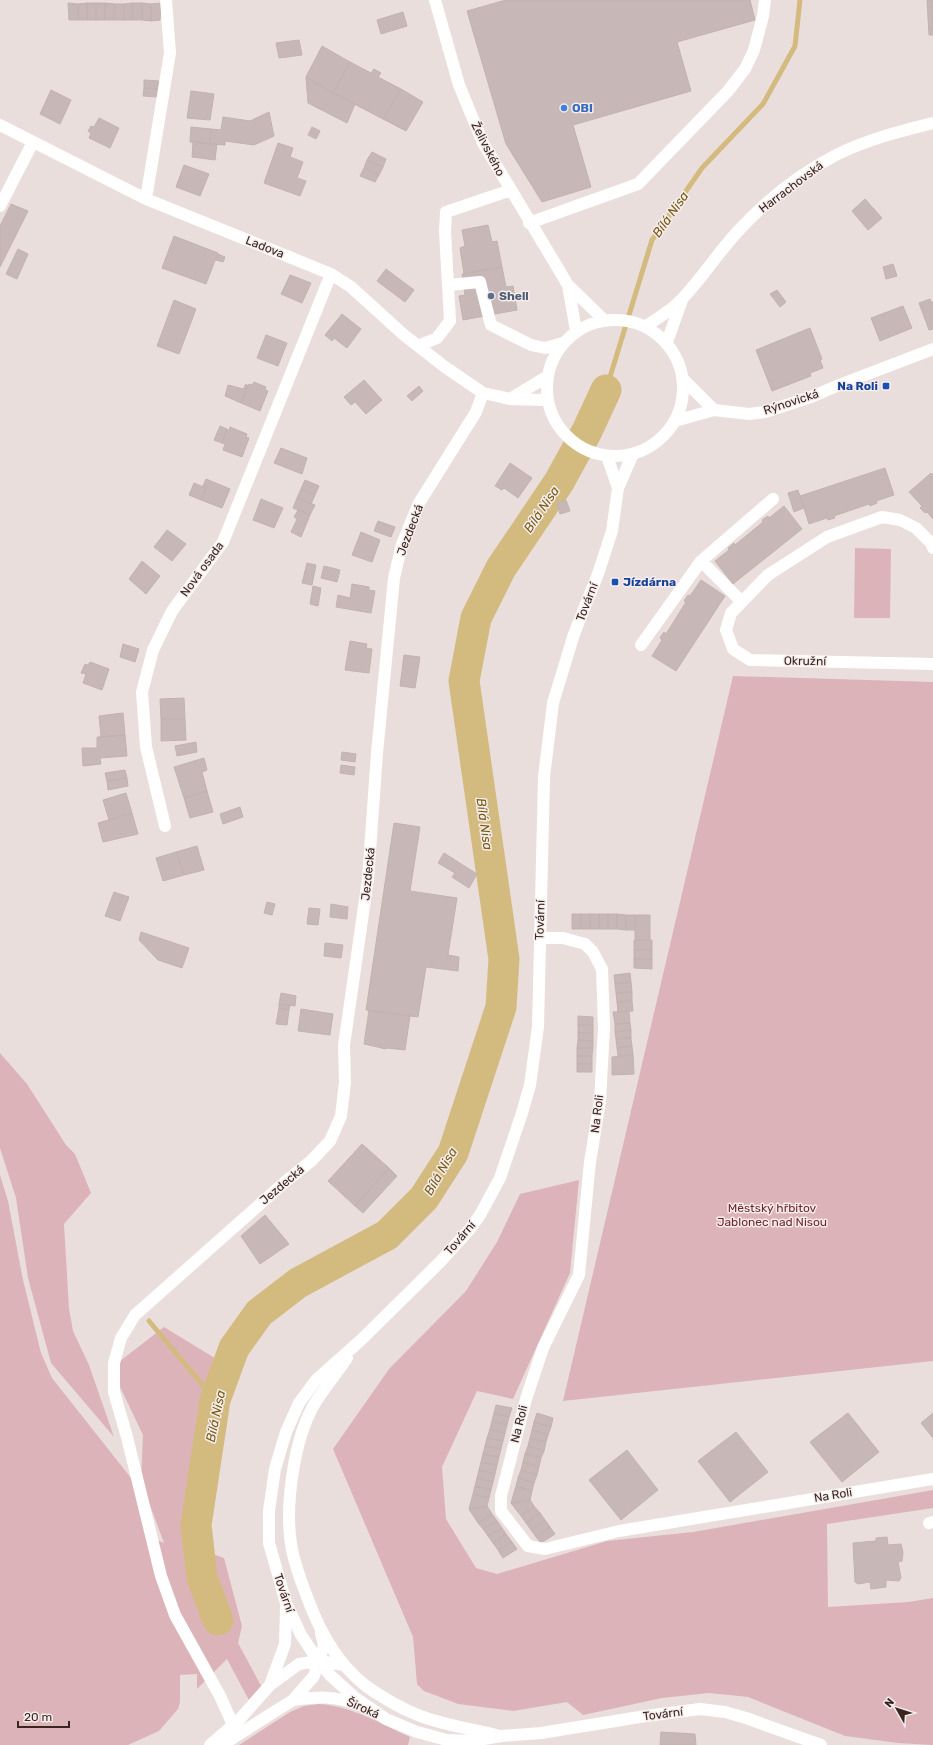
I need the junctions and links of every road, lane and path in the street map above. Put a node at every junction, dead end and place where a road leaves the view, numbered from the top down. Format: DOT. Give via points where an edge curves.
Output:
graph roads {
  1 [pos="166,0"];
  2 [pos="435,0"];
  3 [pos="765,0"];
  4 [pos="933,123"];
  5 [pos="0,125"];
  6 [pos="33,142"];
  7 [pos="511,190"];
  8 [pos="146,198"];
  9 [pos="0,206"];
  10 [pos="529,223"];
  11 [pos="331,274"];
  12 [pos="449,285"];
  13 [pos="568,285"];
  14 [pos="682,300"];
  15 [pos="607,319"];
  16 [pos="646,326"];
  17 [pos="576,331"];
  18 [pos="667,342"];
  19 [pos="563,343"];
  20 [pos="418,346"];
  21 [pos="933,349"];
  22 [pos="548,376"];
  23 [pos="683,379"];
  24 [pos="483,393"];
  25 [pos="510,399"];
  26 [pos="546,400"];
  27 [pos="714,410"];
  28 [pos="675,421"];
  29 [pos="607,456"];
  30 [pos="632,456"];
  31 [pos="618,488"];
  32 [pos="773,499"];
  33 [pos="933,548"];
  34 [pos="701,561"];
  35 [pos="742,602"];
  36 [pos="641,645"];
  37 [pos="933,664"];
  38 [pos="165,826"];
  39 [pos="539,938"];
  40 [pos="361,1340"];
  41 [pos="933,1479"];
  42 [pos="286,1603"];
  43 [pos="320,1630"];
  44 [pos="319,1661"];
  45 [pos="344,1665"];
  46 [pos="270,1685"];
  47 [pos="293,1700"];
  48 [pos="386,1719"];
  49 [pos="233,1726"];
  50 [pos="501,1736"];
  51 [pos="210,1745"];
  52 [pos="222,1745"];
  53 [pos="820,1745"];
  1 -- 8 [label="street" via="170,53"];
  2 -- 7 [label="street, Želivského" via="459,85 483,143"];
  3 -- 10 [label="street" via="754,50 745,69 728,91 638,184"];
  4 -- 14 [label="street, Harrachovská" via="855,147 836,155 799,178 754,214"];
  5 -- 6 [label="street, Ladova"];
  6 -- 8 [label="street, Ladova"];
  6 -- 9 [label="street"];
  7 -- 10 [label="street, Želivského"];
  7 -- 12 [label="street" via="446,212"];
  8 -- 11 [label="street, Ladova"];
  10 -- 13 [label="street, Želivského"];
  11 -- 20 [label="street, Ladova" via="351,287"];
  11 -- 38 [label="street, Nová osada" via="223,542 172,611 152,650 142,692 146,748"];
  12 -- 19 [label="street" via="480,282 491,325 531,346 544,348"];
  12 -- 20 [label="street" via="450,321 437,338"];
  13 -- 15 [label="street, Želivského"];
  13 -- 17 [label="street, Želivského"];
  14 -- 16 [label="street, Harrachovská"];
  14 -- 18 [label="street, Harrachovská"];
  15 -- 16 [label="street" via="629,320"];
  15 -- 17 [label="street"];
  16 -- 18 [label="street"];
  17 -- 19 [label="street"];
  18 -- 23 [label="street" via="675,353"];
  19 -- 22 [label="street" via="553,358"];
  20 -- 24 [label="street, Ladova"];
  21 -- 27 [label="street, Rýnovická" via="811,397 765,412 750,414"];
  22 -- 25 [label="street"];
  22 -- 26 [label="street"];
  23 -- 27 [label="street"];
  23 -- 28 [label="street" via="684,392"];
  24 -- 25 [label="street, Ladova"];
  24 -- 49 [label="street, Jezdecká" via="476,412 419,503 402,544 394,578 368,879 344,1045 345,1082 341,1116 330,1141 311,1161 136,1315 121,1338 114,1363 114,1392 161,1576 175,1615 220,1696"];
  25 -- 26 [label="street, Ladova"];
  26 -- 29 [label="street" via="558,425 568,438 592,453"];
  27 -- 28 [label="street, Rýnovická"];
  28 -- 30 [label="street" via="665,435 653,445"];
  29 -- 30 [label="street"];
  29 -- 31 [label="street"];
  30 -- 31 [label="street, Tovární"];
  31 -- 39 [label="street, Tovární" via="612,531 574,634 554,703 544,777"];
  32 -- 34 [label="street"];
  33 -- 35 [label="street, Okružní" via="916,528 900,520 882,517 827,537 768,575"];
  34 -- 35 [label="street"];
  34 -- 36 [label="street"];
  35 -- 37 [label="street, Okružní" via="731,613 726,630 733,649 750,660"];
  39 -- 40 [label="street, Tovární" via="538,1027 531,1078 500,1178 487,1204 468,1230 441,1261"];
  39 -- 41 [label="street, Na Roli" via="563,938 585,944 593,952 602,969 604,1027 600,1101 590,1162 579,1275 543,1348 526,1399 501,1496 500,1511 528,1546 545,1550 619,1531"];
  40 -- 42 [label="street, Tovární" via="316,1380 299,1403 286,1432 275,1469 269,1511 269,1543"];
  40 -- 43 [label="street, Tovární" via="315,1403 305,1427 292,1475 289,1503 291,1544 297,1571"];
  42 -- 44 [label="street, Tovární" via="301,1635"];
  42 -- 46 [label="street" via="285,1644"];
  43 -- 44 [label="street, Široká" via="324,1645"];
  43 -- 45 [label="street, Tovární"];
  44 -- 45 [label="street"];
  44 -- 46 [label="street" via="299,1664"];
  44 -- 47 [label="street, Široká" via="314,1676"];
  44 -- 48 [label="street, Tovární" via="354,1697"];
  45 -- 50 [label="street, Tovární" via="366,1686 390,1702 436,1721"];
  46 -- 49 [label="street"];
  47 -- 48 [label="street, Široká" via="323,1696 344,1699"];
  47 -- 52 [label="street, Široká"];
  48 -- 50 [label="street, Tovární" via="416,1732 447,1740 473,1741"];
  49 -- 51 [label="street"];
  50 -- 53 [label="street, Tovární" via="541,1733 700,1709 746,1718"];
}
